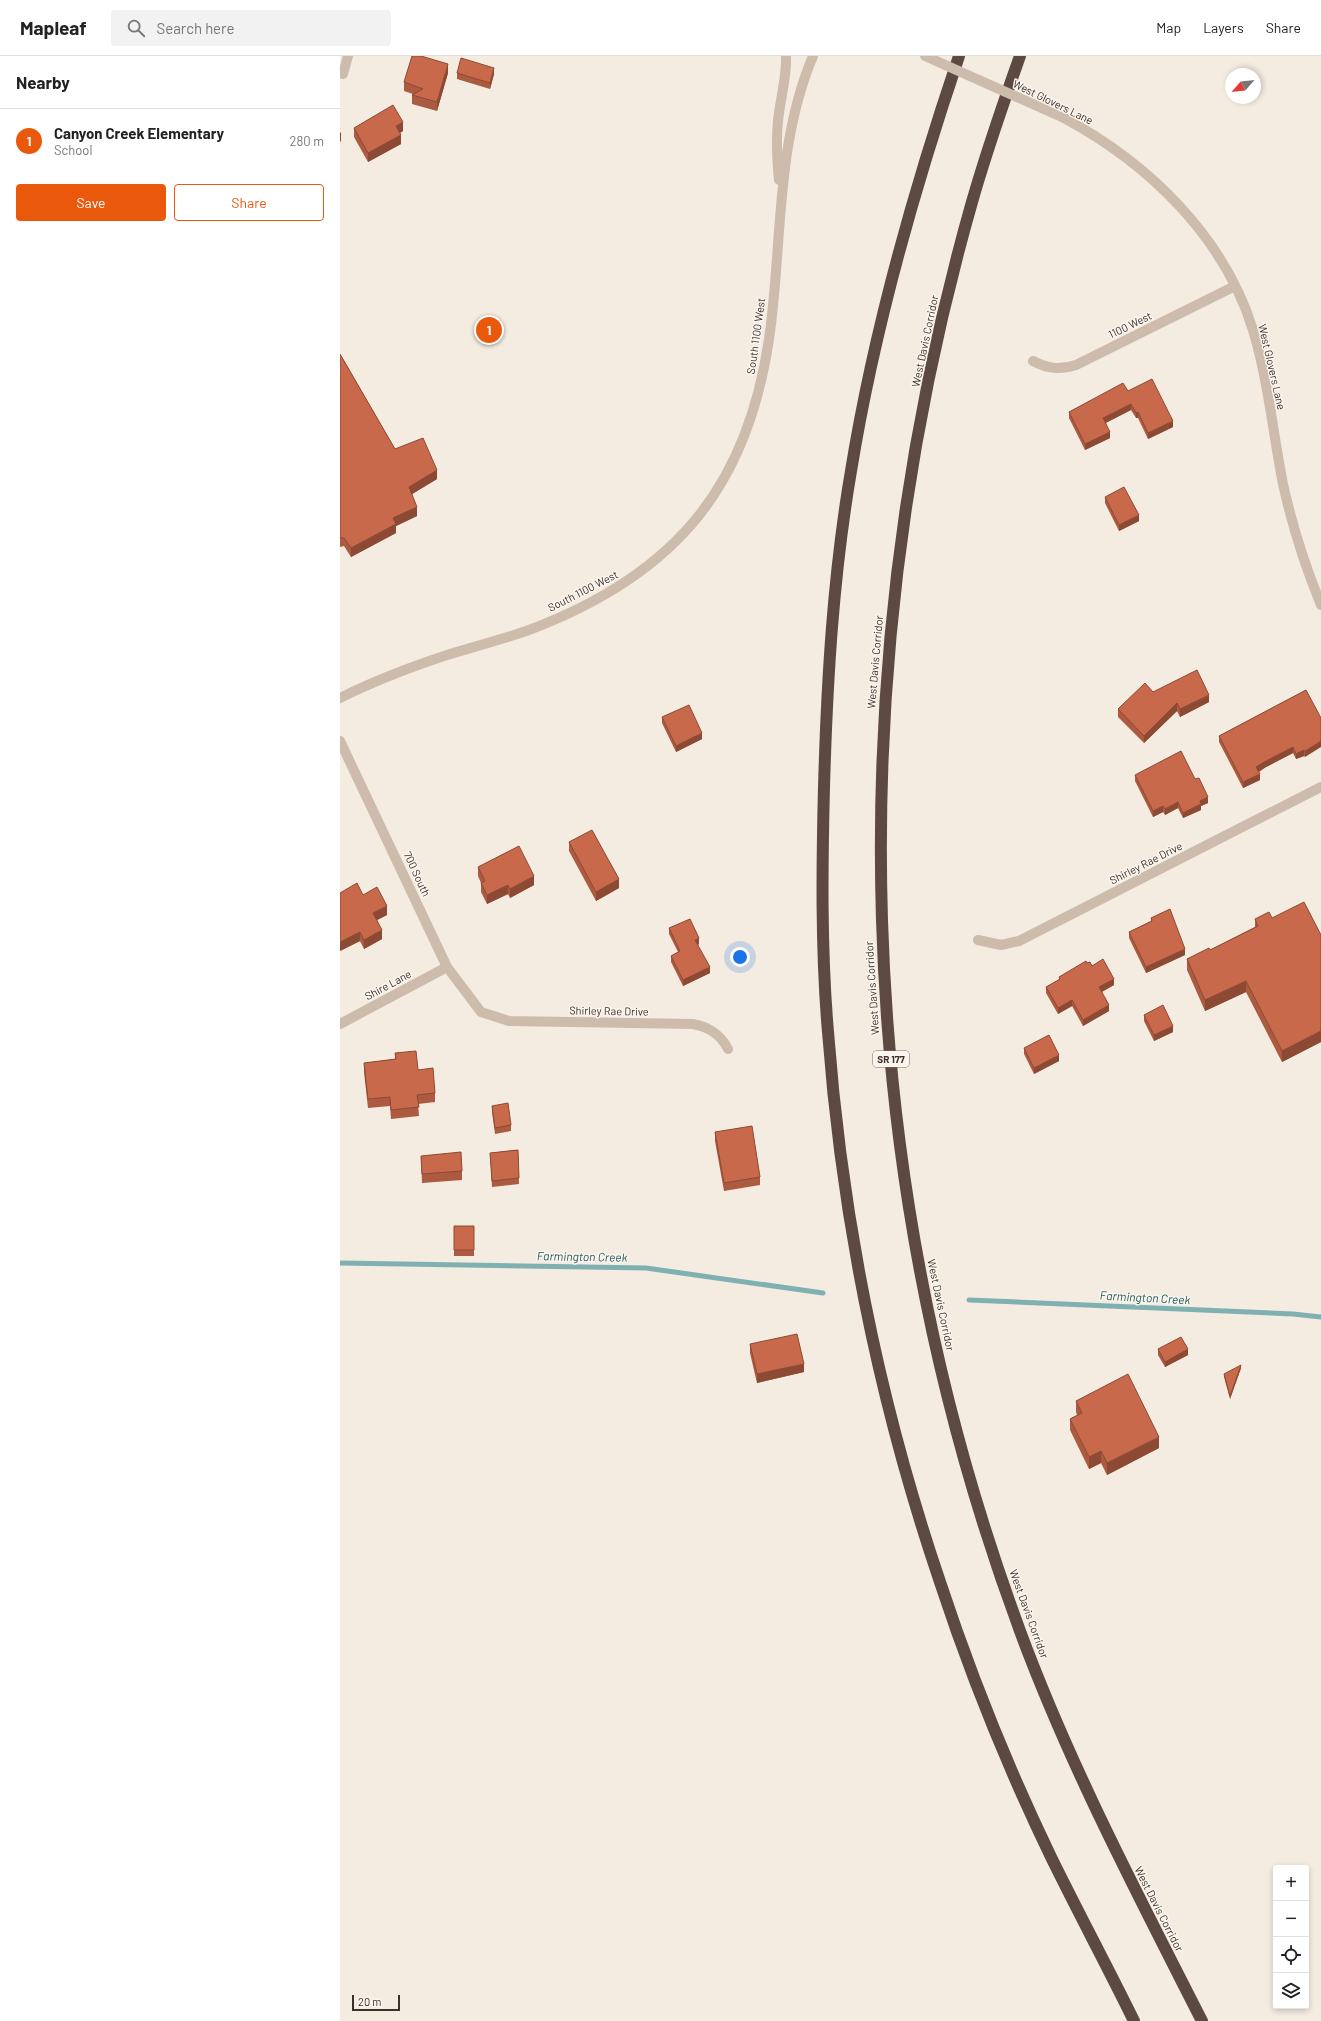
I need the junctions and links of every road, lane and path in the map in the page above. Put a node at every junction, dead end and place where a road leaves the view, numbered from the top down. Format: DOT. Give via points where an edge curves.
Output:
graph roads {
  1 [pos="348,56"];
  2 [pos="786,56"];
  3 [pos="813,56"];
  4 [pos="925,56"];
  5 [pos="959,56"];
  6 [pos="1020,56"];
  7 [pos="343,74"];
  8 [pos="781,192"];
  9 [pos="1235,286"];
  10 [pos="1033,361"];
  11 [pos="1321,605"];
  12 [pos="340,698"];
  13 [pos="340,741"];
  14 [pos="1321,788"];
  15 [pos="978,940"];
  16 [pos="447,967"];
  17 [pos="482,1012"];
  18 [pos="340,1024"];
  19 [pos="728,1049"];
  20 [pos="1134,2021"];
  21 [pos="1202,2021"];
  1 -- 7 [label="street"];
  2 -- 8 [label="street, South 1100 West" via="777,138"];
  3 -- 8 [label="street, South 1100 West" via="799,92"];
  4 -- 9 [label="street, West Glovers Lane, bridge" via="1064,118 1106,142 1162,188 1195,224"];
  5 -- 20 [label="highway" via="919,180 888,293 857,437 837,566 828,679 824,819 824,964 832,1078 847,1197 867,1307 889,1408 922,1526 961,1642 1019,1786 1051,1856"];
  6 -- 21 [label="highway, West Davis Corridor / SR 177" via="991,141 954,272 924,408 900,547 886,678 880,800 881,913 888,1035 902,1156 921,1274 946,1391 979,1508 1020,1631 1070,1754 1102,1824"];
  8 -- 12 [label="street, South 1100 West" via="772,321 756,404 747,432 731,466 717,491 691,525 671,546 628,582 594,601 528,630 417,665"];
  9 -- 10 [label="street, 1100 West" via="1076,365 1052,368"];
  9 -- 11 [label="street, West Glovers Lane" via="1260,356 1292,520"];
  13 -- 16 [label="street, 700 South"];
  14 -- 15 [label="street, Shirley Rae Drive" via="1019,942 1001,945"];
  16 -- 17 [label="street, 700 South"];
  16 -- 18 [label="street, Shire Lane"];
  17 -- 19 [label="street, Shirley Rae Drive" via="509,1021 693,1024 716,1032"];
}
